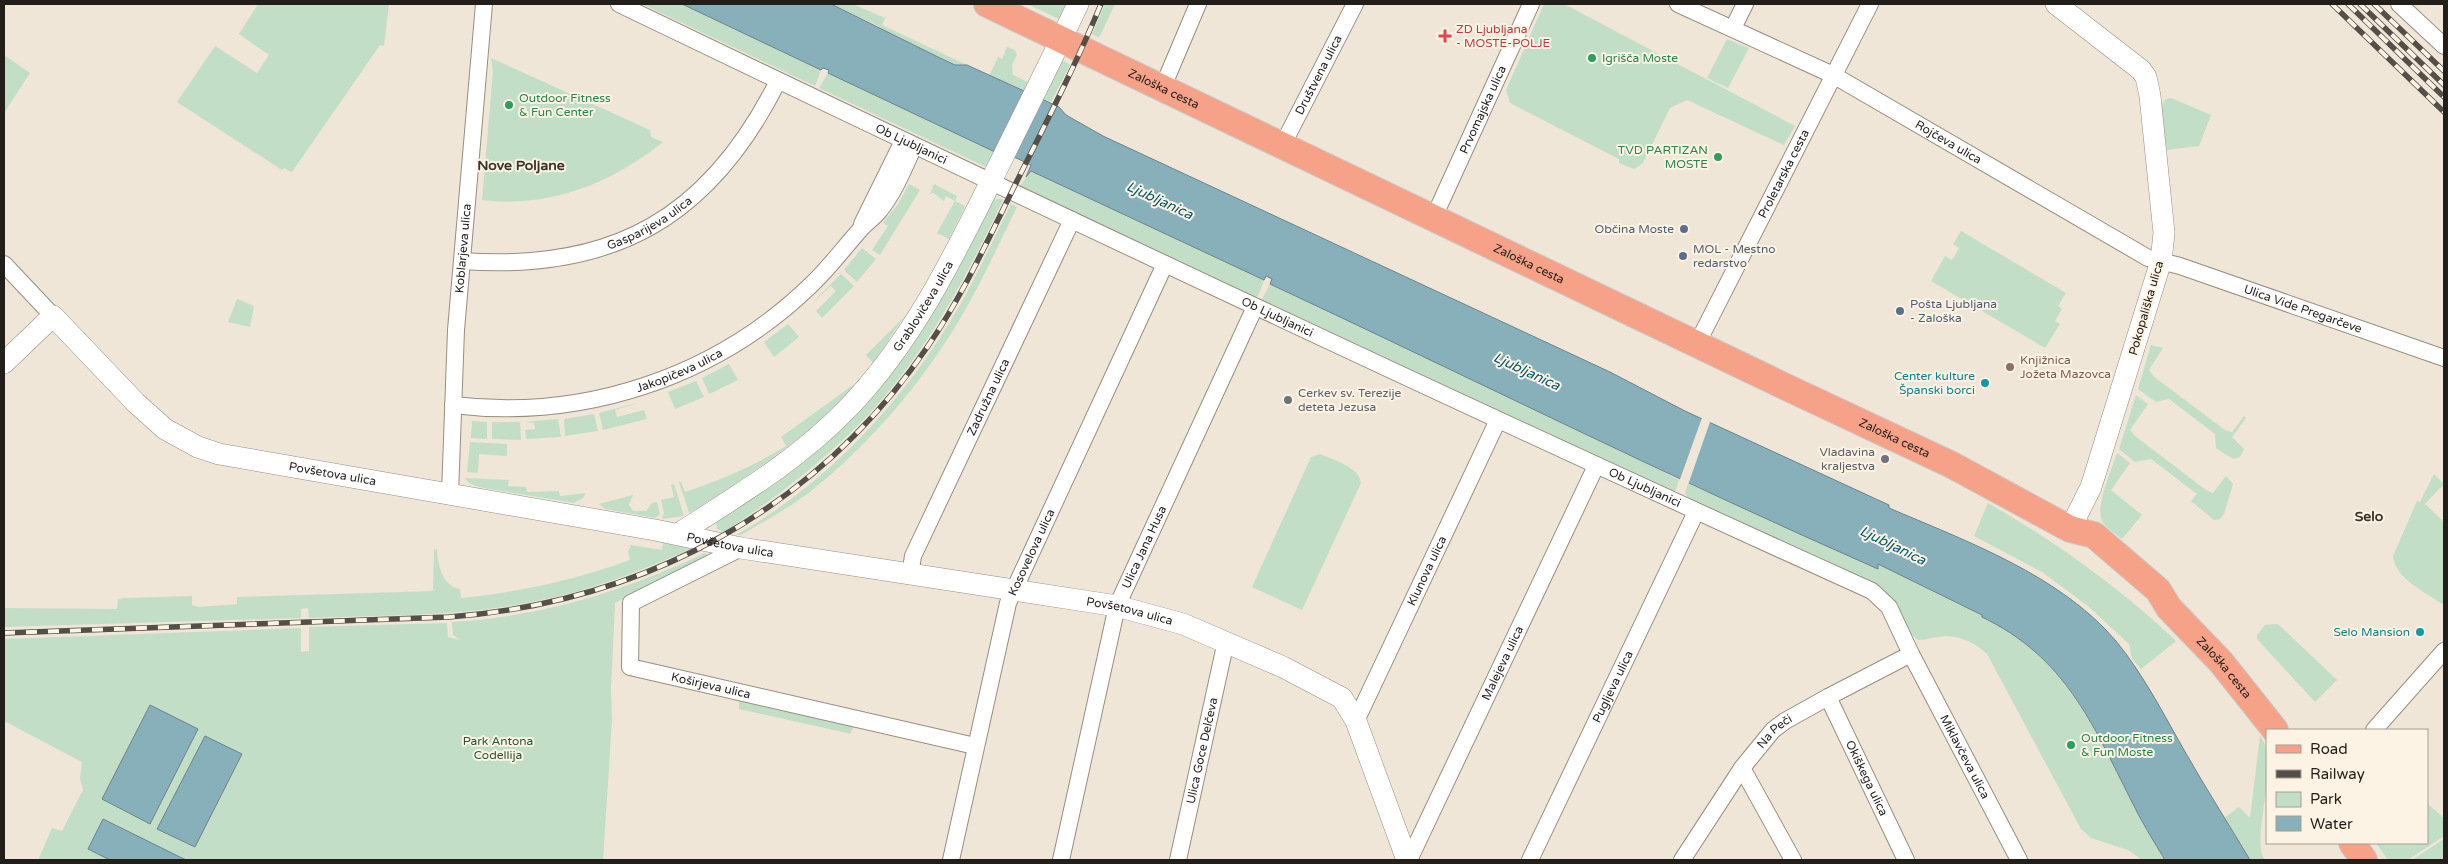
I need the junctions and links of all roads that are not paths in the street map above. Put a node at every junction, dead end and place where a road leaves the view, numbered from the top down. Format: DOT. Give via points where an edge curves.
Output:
graph roads {
  1 [pos="484,4"];
  2 [pos="618,4"];
  3 [pos="987,4"];
  4 [pos="1078,4"];
  5 [pos="1198,4"];
  6 [pos="1355,4"];
  7 [pos="1531,4"];
  8 [pos="1678,4"];
  9 [pos="1745,4"];
  10 [pos="1870,4"];
  11 [pos="2056,4"];
  12 [pos="2399,4"];
  13 [pos="1733,28"];
  14 [pos="1062,39"];
  15 [pos="2444,46"];
  16 [pos="1833,75"];
  17 [pos="778,81"];
  18 [pos="1162,89"];
  19 [pos="908,143"];
  20 [pos="1282,146"];
  21 [pos="995,174"];
  22 [pos="1434,217"];
  23 [pos="1072,220"];
  24 [pos="462,261"];
  25 [pos="2161,261"];
  26 [pos="4,264"];
  27 [pos="1165,264"];
  28 [pos="1255,307"];
  29 [pos="54,316"];
  30 [pos="1697,344"];
  31 [pos="2444,358"];
  32 [pos="4,363"];
  33 [pos="453,405"];
  34 [pos="1498,420"];
  35 [pos="1596,466"];
  36 [pos="450,494"];
  37 [pos="1696,512"];
  38 [pos="2070,529"];
  39 [pos="678,534"];
  40 [pos="741,548"];
  41 [pos="910,575"];
  42 [pos="1012,591"];
  43 [pos="1117,606"];
  44 [pos="1226,641"];
  45 [pos="2444,651"];
  46 [pos="1910,654"];
  47 [pos="1828,697"];
  48 [pos="1356,721"];
  49 [pos="2274,729"];
  50 [pos="2375,729"];
  51 [pos="976,746"];
  52 [pos="1742,768"];
  53 [pos="2353,844"];
  54 [pos="951,860"];
  55 [pos="1061,860"];
  56 [pos="1178,860"];
  57 [pos="1408,860"];
  58 [pos="1530,860"];
  59 [pos="1682,860"];
  60 [pos="1793,860"];
  61 [pos="1906,860"];
  62 [pos="2019,860"];
  63 [pos="2364,860"];
  1 -- 24 [label="street, Koblarjeva ulica"];
  2 -- 17 [label="street, Ob Ljubljanici"];
  3 -- 14 [label="main road, Zaloška cesta"];
  4 -- 14 [label="street, Grablovičeva ulica"];
  5 -- 18 [label="street"];
  6 -- 20 [label="street, Društvena ulica"];
  7 -- 22 [label="street, Prvomajska ulica"];
  8 -- 13 [label="street, Rojčeva ulica"];
  9 -- 13 [label="street"];
  10 -- 16 [label="street, Proletarska cesta"];
  11 -- 25 [label="street, Pokopališka ulica" via="2146,77 2164,233"];
  12 -- 15 [label="street"];
  13 -- 16 [label="street, Rojčeva ulica"];
  14 -- 18 [label="main road, Zaloška cesta"];
  14 -- 21 [label="street, Grablovičeva ulica"];
  16 -- 25 [label="street, Rojčeva ulica" via="2132,250"];
  16 -- 30 [label="street, Proletarska cesta"];
  17 -- 19 [label="street, Ob Ljubljanici"];
  17 -- 24 [label="street, Gasparijeva ulica" via="752,129 722,169 681,206 653,225 616,243 565,258 521,263"];
  18 -- 20 [label="main road, Zaloška cesta"];
  19 -- 21 [label="street, Ob Ljubljanici"];
  19 -- 33 [label="street, Jakopičeva ulica" via="886,202 872,220 860,228 821,275 776,316 730,347 680,373 632,390 569,404 505,409"];
  20 -- 22 [label="main road, Zaloška cesta"];
  21 -- 23 [label="street, Ob Ljubljanici"];
  21 -- 39 [label="street, Grablovičeva ulica" via="917,320 864,391 789,461"];
  22 -- 30 [label="main road, Zaloška cesta"];
  23 -- 27 [label="street, Ob Ljubljanici"];
  23 -- 41 [label="street, Zadružna ulica" via="913,556"];
  24 -- 33 [label="street, Koblarjeva ulica"];
  25 -- 31 [label="street, Ulica Vide Pregarčeve"];
  25 -- 38 [label="street, Pokopališka ulica" via="2091,487"];
  26 -- 29 [label="street, Povšetova ulica"];
  27 -- 28 [label="street, Ob Ljubljanici"];
  27 -- 42 [label="street, Kosovelova ulica"];
  28 -- 34 [label="street, Ob Ljubljanici"];
  28 -- 43 [label="street, Ulica Jana Husa"];
  29 -- 32 [label="street"];
  29 -- 36 [label="street, Povšetova ulica" via="151,417 192,444 240,458"];
  30 -- 38 [label="main road, Zaloška cesta" via="1952,465"];
  33 -- 36 [label="street, Koblarjeva ulica"];
  34 -- 35 [label="street, Ob Ljubljanici"];
  34 -- 48 [label="street, Klunova ulica"];
  35 -- 37 [label="street, Ob Ljubljanici"];
  35 -- 57 [label="street, Malejeva ulica"];
  36 -- 39 [label="street, Povšetova ulica"];
  37 -- 46 [label="street, Ob Ljubljanici" via="1872,592 1889,608"];
  37 -- 58 [label="street, Pugljeva ulica"];
  38 -- 49 [label="main road, Zaloška cesta" via="2094,535 2158,590 2169,608 2221,662"];
  39 -- 40 [label="street, Povšetova ulica"];
  40 -- 41 [label="street, Povšetova ulica"];
  40 -- 51 [label="street, Koširjeva ulica" via="631,603 630,667"];
  41 -- 42 [label="street, Povšetova ulica"];
  42 -- 43 [label="street, Povšetova ulica"];
  42 -- 51 [label="street, Kosovelova ulica"];
  43 -- 44 [label="street, Povšetova ulica" via="1183,624"];
  43 -- 55 [label="street, Ulica Jana Husa"];
  44 -- 48 [label="street, Povšetova ulica" via="1337,694 1348,705"];
  44 -- 56 [label="street, Ulica Goce Delčeva"];
  45 -- 50 [label="street"];
  46 -- 47 [label="street, Na Peči"];
  46 -- 62 [label="street, Miklavčeva ulica"];
  47 -- 52 [label="street, Na Peči" via="1773,730"];
  47 -- 61 [label="street, Okiškega ulica"];
  48 -- 57 [label="street, Povšetova ulica"];
  51 -- 54 [label="street, Kosovelova ulica"];
  52 -- 59 [label="street, Na Peči"];
  52 -- 60 [label="street"];
  53 -- 63 [label="main road"];
}
